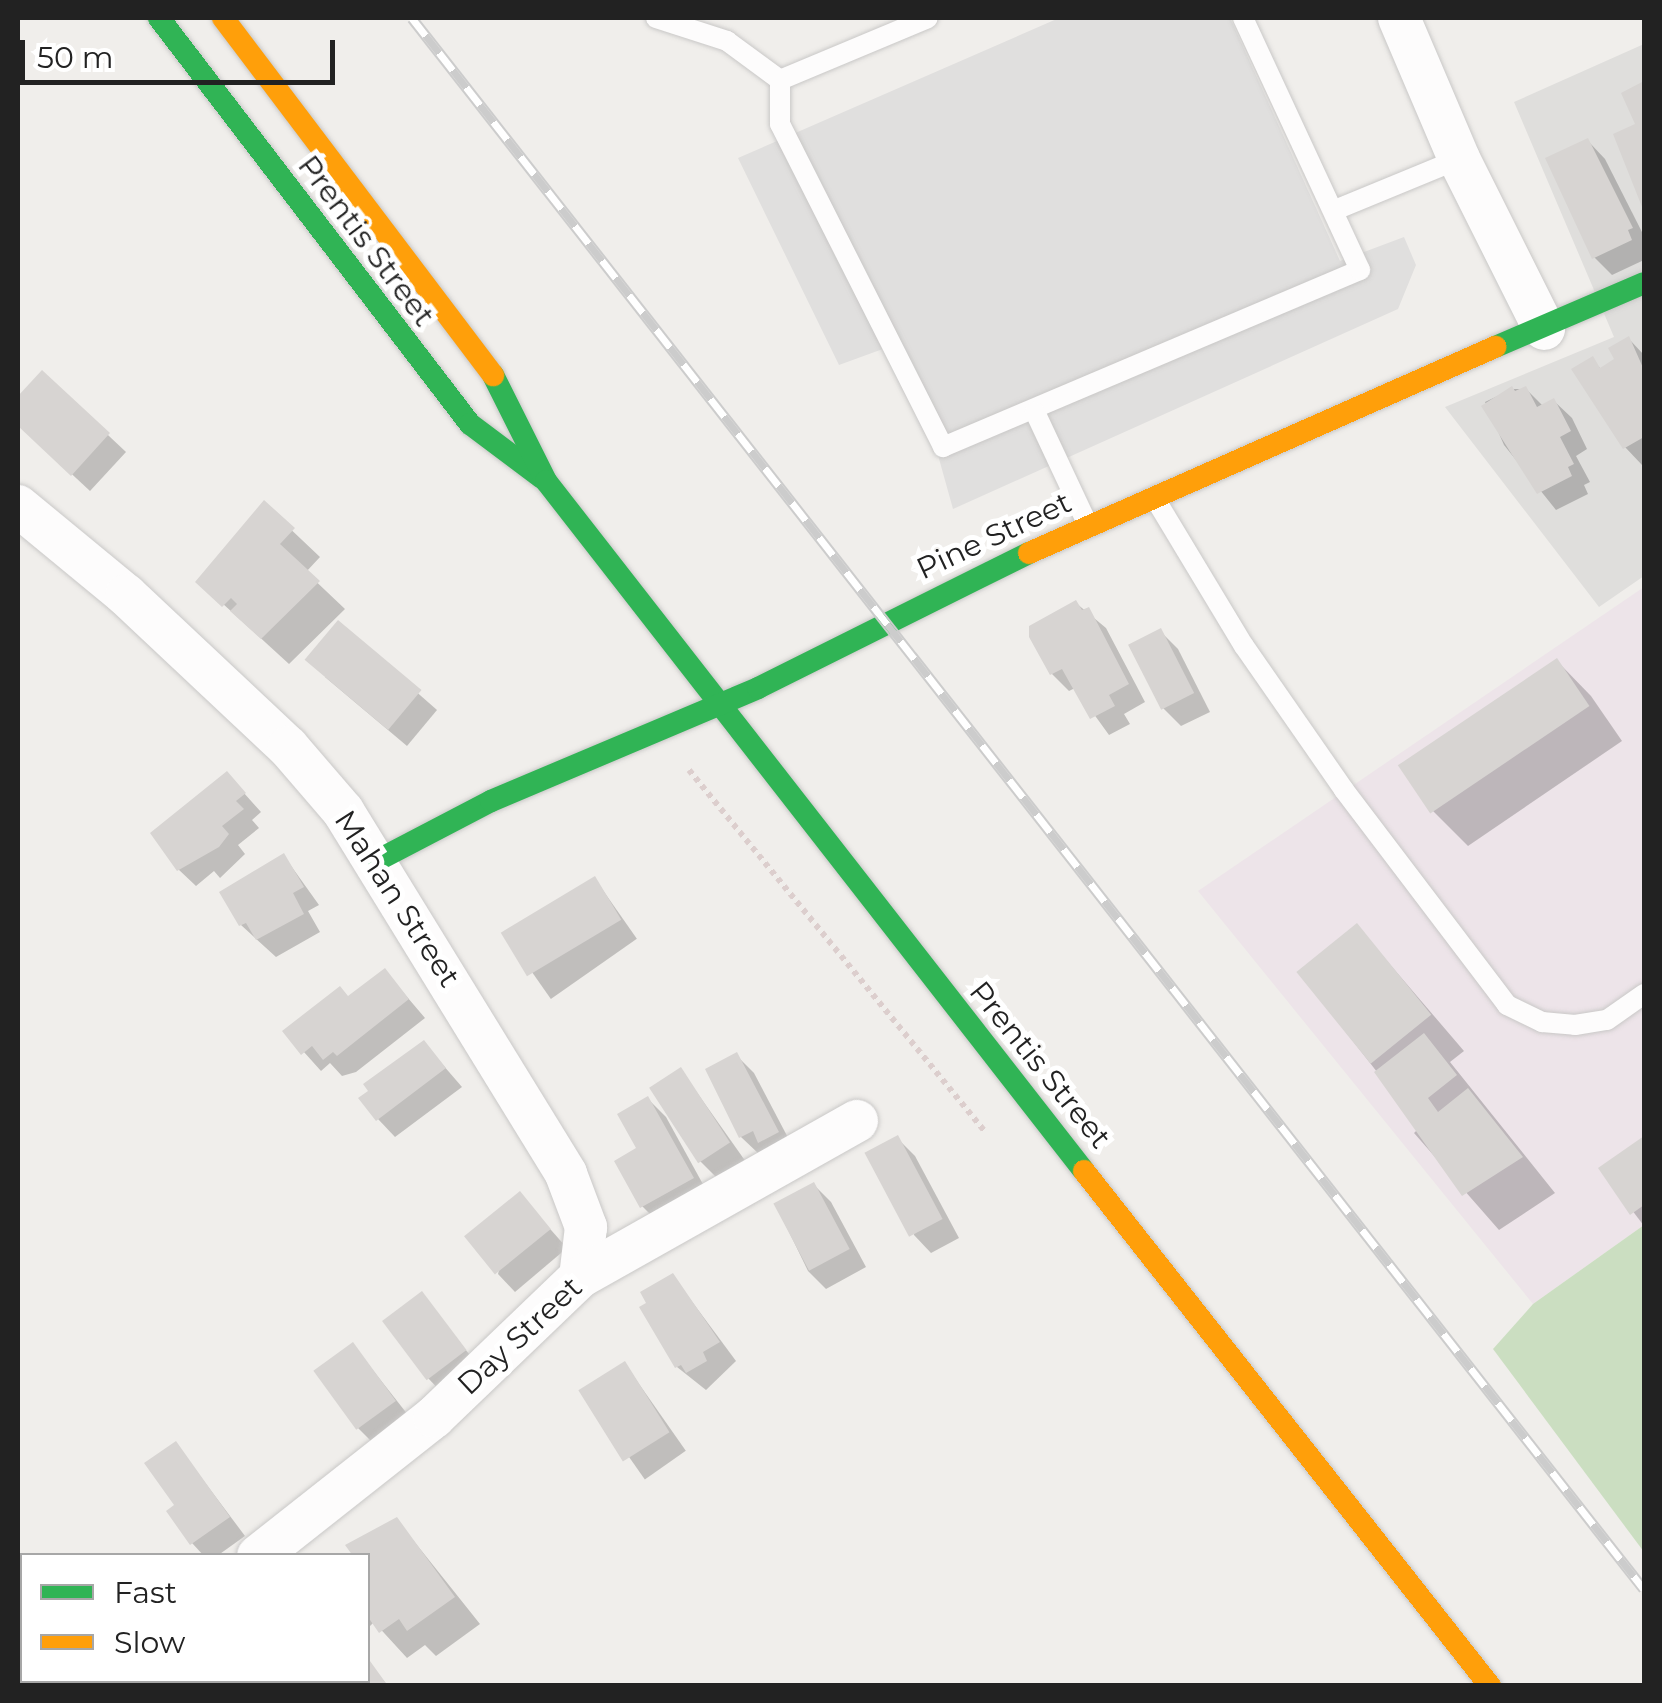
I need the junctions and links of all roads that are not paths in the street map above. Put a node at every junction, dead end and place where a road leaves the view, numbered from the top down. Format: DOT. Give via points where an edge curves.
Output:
graph roads {
  1 [pos="160,18"];
  2 [pos="223,18"];
  3 [pos="656,18"];
  4 [pos="928,18"];
  5 [pos="1244,18"];
  6 [pos="1399,18"];
  7 [pos="780,80"];
  8 [pos="1459,158"];
  9 [pos="1335,210"];
  10 [pos="1644,284"];
  11 [pos="1544,329"];
  12 [pos="1035,412"];
  13 [pos="546,481"];
  14 [pos="1154,496"];
  15 [pos="18,506"];
  16 [pos="1088,525"];
  17 [pos="716,706"];
  18 [pos="378,860"];
  19 [pos="1644,994"];
  20 [pos="857,1121"];
  21 [pos="580,1276"];
  22 [pos="262,1553"];
  23 [pos="1490,1686"];
  1 -- 13 [label="street, Prentis Street" via="470,424"];
  2 -- 13 [label="street, Prentis Street" via="504,388"];
  3 -- 7 [label="lane" via="727,41"];
  4 -- 7 [label="lane"];
  5 -- 9 [label="lane"];
  6 -- 8 [label="street"];
  7 -- 12 [label="lane" via="780,124 943,447"];
  8 -- 9 [label="lane"];
  8 -- 11 [label="street"];
  9 -- 12 [label="lane" via="1360,270"];
  10 -- 11 [label="street, Pine Street"];
  11 -- 14 [label="street, Pine Street"];
  12 -- 16 [label="lane"];
  13 -- 17 [label="street, Prentis Street"];
  14 -- 16 [label="street, Pine Street"];
  14 -- 19 [label="lane" via="1244,646 1507,1005 1542,1022 1575,1026 1607,1020"];
  15 -- 18 [label="street, Mahan Street" via="126,595 288,748"];
  16 -- 17 [label="street, Pine Street"];
  17 -- 18 [label="street, Pine Street" via="491,801"];
  17 -- 23 [label="street, Prentis Street"];
  18 -- 21 [label="street, Mahan Street" via="566,1174 586,1227"];
  20 -- 21 [label="street, Day Street"];
  21 -- 22 [label="street, Day Street" via="434,1417"];
}
